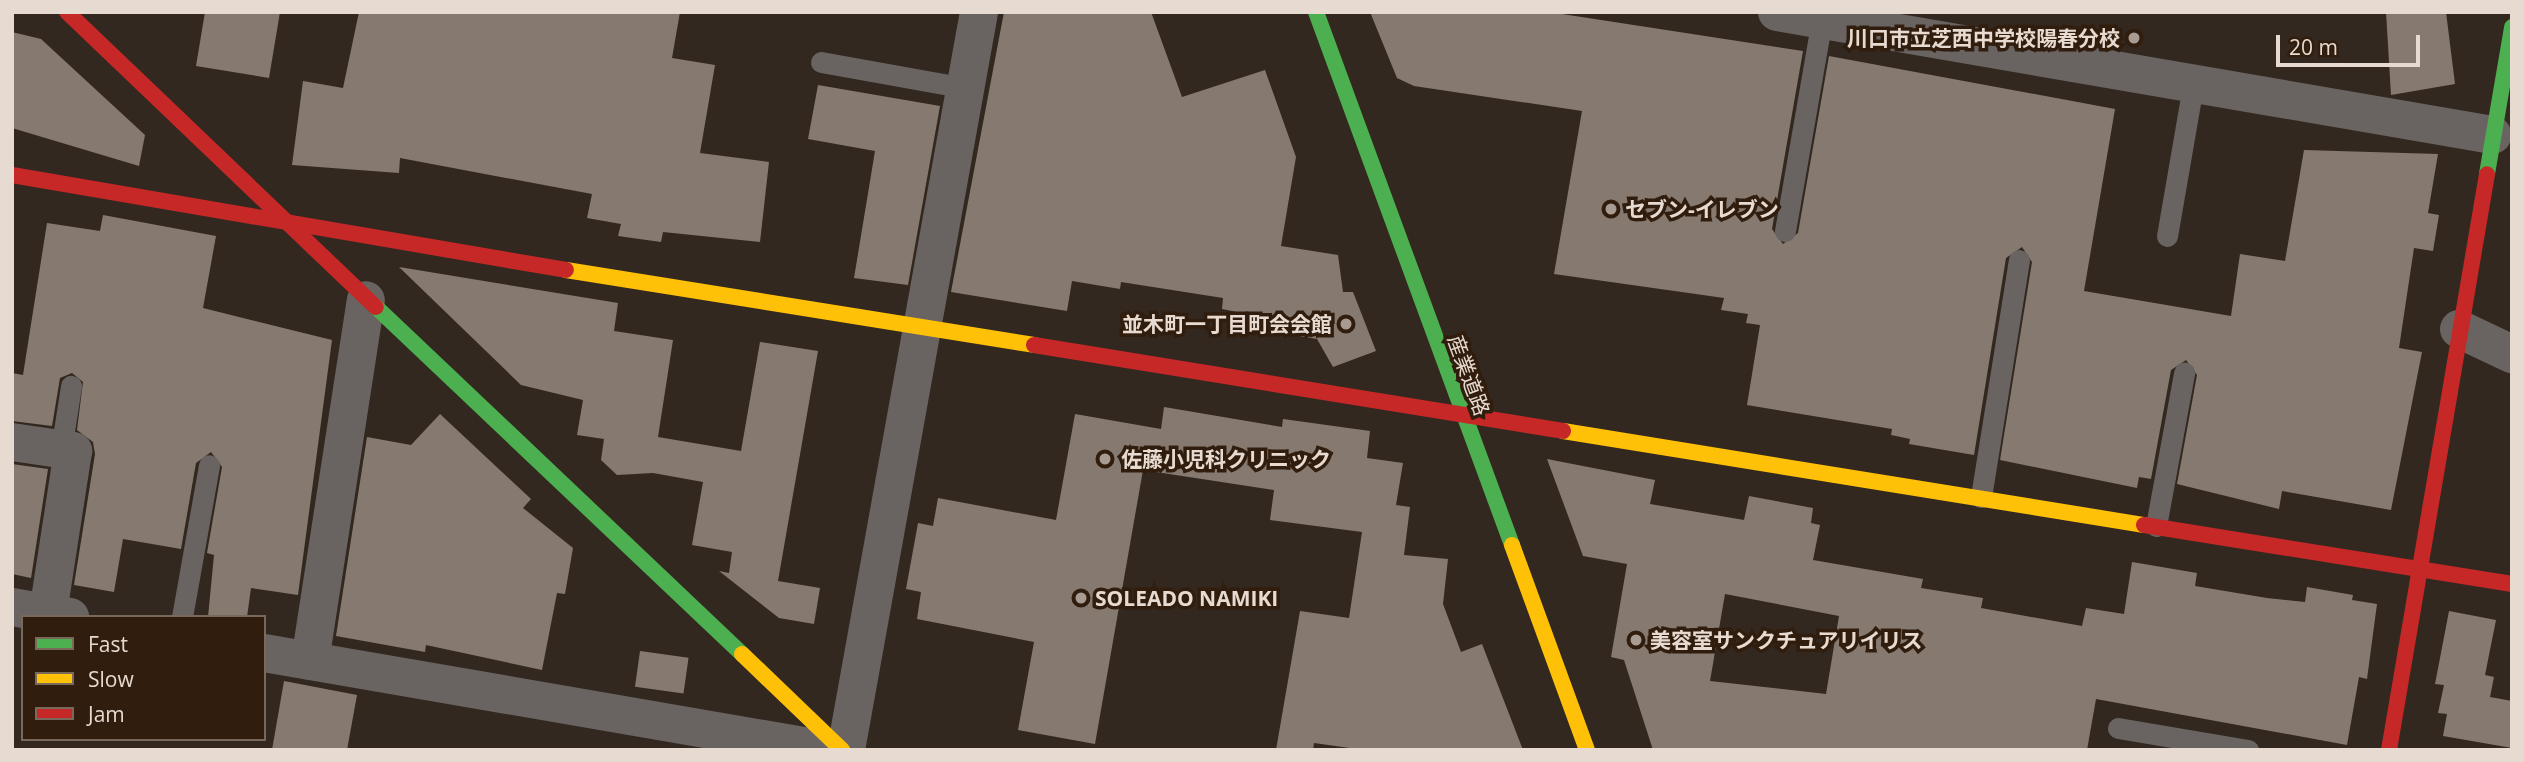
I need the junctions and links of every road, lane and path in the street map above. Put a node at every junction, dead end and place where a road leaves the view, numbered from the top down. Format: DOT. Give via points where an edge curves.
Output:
graph roads {
  1 [pos="68,12"];
  2 [pos="979,12"];
  3 [pos="1316,12"];
  4 [pos="1777,12"];
  5 [pos="1822,20"];
  6 [pos="2512,27"];
  7 [pos="821,62"];
  8 [pos="2193,86"];
  9 [pos="966,88"];
  10 [pos="2492,135"];
  11 [pos="12,175"];
  12 [pos="287,225"];
  13 [pos="1785,231"];
  14 [pos="2167,236"];
  15 [pos="2019,260"];
  16 [pos="366,300"];
  17 [pos="925,327"];
  18 [pos="2459,329"];
  19 [pos="2512,354"];
  20 [pos="2184,373"];
  21 [pos="72,386"];
  22 [pos="1459,412"];
  23 [pos="12,442"];
  24 [pos="61,450"];
  25 [pos="209,465"];
  26 [pos="1981,497"];
  27 [pos="2156,526"];
  28 [pos="2418,568"];
  29 [pos="2512,584"];
  30 [pos="44,612"];
  31 [pos="182,615"];
  32 [pos="266,653"];
  33 [pos="310,661"];
  34 [pos="2118,728"];
  35 [pos="827,750"];
  36 [pos="844,750"];
  37 [pos="1587,750"];
  38 [pos="2248,750"];
  39 [pos="2389,750"];
  1 -- 12 [label="street"];
  2 -- 9 [label="street"];
  3 -- 22 [label="street, 産業道路"];
  4 -- 5 [label="street"];
  5 -- 8 [label="street"];
  5 -- 13 [label="lane"];
  6 -- 10 [label="street"];
  7 -- 9 [label="lane"];
  8 -- 10 [label="street"];
  8 -- 14 [label="lane"];
  9 -- 17 [label="street"];
  10 -- 18 [label="street"];
  11 -- 12 [label="street"];
  12 -- 16 [label="street"];
  12 -- 17 [label="street"];
  15 -- 26 [label="lane"];
  16 -- 33 [label="street"];
  16 -- 36 [label="street"];
  17 -- 22 [label="street"];
  17 -- 36 [label="street"];
  18 -- 19 [label="street"];
  18 -- 28 [label="street"];
  20 -- 27 [label="lane"];
  21 -- 24 [label="lane"];
  22 -- 26 [label="street"];
  22 -- 37 [label="street, 産業道路"];
  23 -- 24 [label="street"];
  24 -- 30 [label="street" via="73,451"];
  25 -- 31 [label="lane"];
  26 -- 27 [label="street"];
  27 -- 28 [label="street"];
  28 -- 29 [label="street"];
  28 -- 39 [label="street"];
  32 -- 33 [label="street"];
  33 -- 35 [label="street"];
  34 -- 38 [label="lane"];
}
